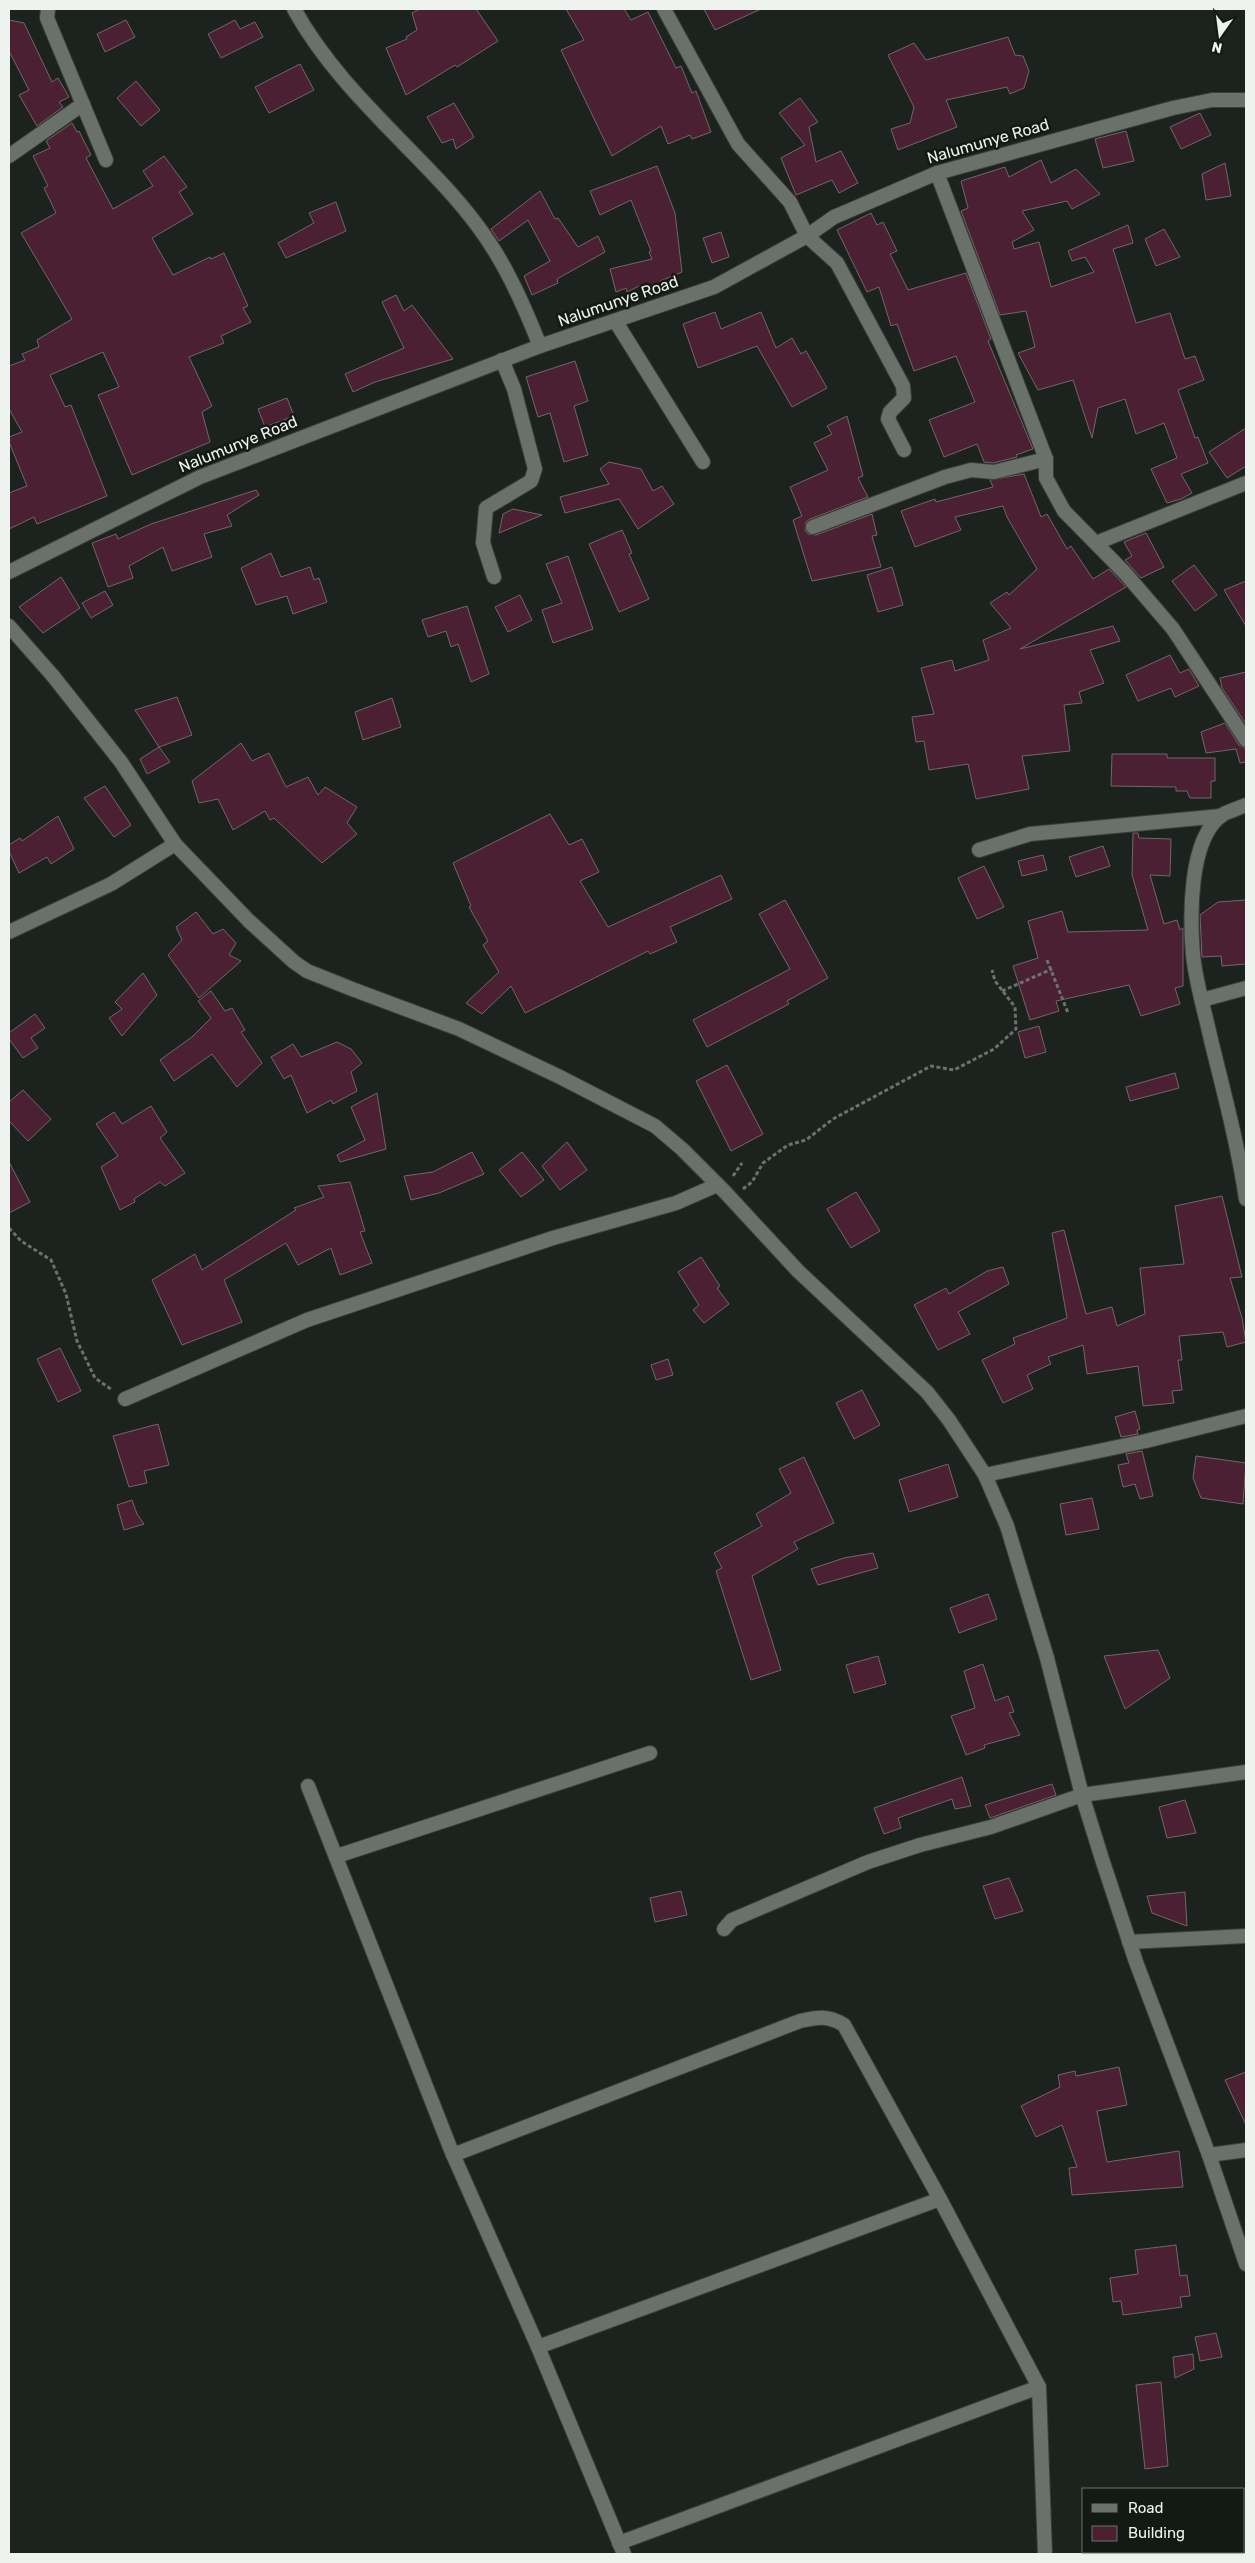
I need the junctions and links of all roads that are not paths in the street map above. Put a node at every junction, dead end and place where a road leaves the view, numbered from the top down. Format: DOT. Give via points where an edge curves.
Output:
graph roads {
  1 [pos="48,9"];
  2 [pos="294,9"];
  3 [pos="664,9"];
  4 [pos="1246,100"];
  5 [pos="83,104"];
  6 [pos="9,156"];
  7 [pos="106,160"];
  8 [pos="937,173"];
  9 [pos="808,236"];
  10 [pos="616,322"];
  11 [pos="540,346"];
  12 [pos="502,360"];
  13 [pos="904,450"];
  14 [pos="1046,459"];
  15 [pos="703,462"];
  16 [pos="1246,483"];
  17 [pos="813,527"];
  18 [pos="1096,543"];
  19 [pos="9,572"];
  20 [pos="494,577"];
  21 [pos="9,626"];
  22 [pos="1246,740"];
  23 [pos="1246,805"];
  24 [pos="1221,816"];
  25 [pos="176,844"];
  26 [pos="979,850"];
  27 [pos="9,932"];
  28 [pos="1246,988"];
  29 [pos="1202,1000"];
  30 [pos="717,1185"];
  31 [pos="1246,1199"];
  32 [pos="125,1399"];
  33 [pos="1246,1416"];
  34 [pos="985,1475"];
  35 [pos="650,1753"];
  36 [pos="1246,1772"];
  37 [pos="308,1786"];
  38 [pos="1082,1795"];
  39 [pos="337,1856"];
  40 [pos="724,1929"];
  41 [pos="1246,1936"];
  42 [pos="1129,1942"];
  43 [pos="1246,2150"];
  44 [pos="1209,2155"];
  45 [pos="453,2156"];
  46 [pos="940,2199"];
  47 [pos="1246,2264"];
  48 [pos="538,2347"];
  49 [pos="1039,2388"];
  50 [pos="621,2549"];
  51 [pos="1045,2554"];
  1 -- 5 [label="street" via="47,18"];
  2 -- 11 [label="street" via="308,35 338,75 436,177 494,250"];
  3 -- 9 [label="street" via="738,144 790,202"];
  4 -- 8 [label="street, Nalumunye Road" via="1212,100 1173,108"];
  5 -- 6 [label="street"];
  5 -- 7 [label="street"];
  8 -- 9 [label="street, Nalumunye Road" via="834,217"];
  8 -- 14 [label="street"];
  9 -- 10 [label="street, Nalumunye Road" via="714,287"];
  9 -- 13 [label="street" via="837,262 903,386 904,398 890,412 888,419"];
  10 -- 11 [label="street, Nalumunye Road"];
  10 -- 15 [label="street"];
  11 -- 12 [label="street, Nalumunye Road"];
  12 -- 19 [label="street, Nalumunye Road" via="200,478"];
  12 -- 20 [label="street" via="514,389 535,469 531,481 486,508 483,543"];
  14 -- 17 [label="street" via="994,472 971,470 945,477"];
  14 -- 18 [label="street" via="1046,478 1064,511"];
  16 -- 18 [label="street"];
  18 -- 22 [label="street" via="1173,629"];
  21 -- 25 [label="street" via="121,762"];
  23 -- 24 [label="street"];
  24 -- 26 [label="street" via="1030,834"];
  24 -- 29 [label="street" via="1211,828 1196,864 1193,956"];
  25 -- 27 [label="street" via="111,884"];
  25 -- 30 [label="street" via="249,921 307,971 459,1030 636,1115 675,1143"];
  28 -- 29 [label="street"];
  29 -- 31 [label="street" via="1240,1156"];
  30 -- 32 [label="street" via="676,1202 553,1238 307,1320"];
  30 -- 34 [label="street" via="798,1271 927,1392"];
  33 -- 34 [label="street" via="1146,1442"];
  34 -- 38 [label="street" via="1007,1526 1047,1658"];
  35 -- 39 [label="street"];
  36 -- 38 [label="street"];
  37 -- 39 [label="street"];
  38 -- 40 [label="street" via="991,1827 868,1862 732,1920"];
  38 -- 42 [label="street"];
  39 -- 45 [label="street"];
  41 -- 42 [label="street"];
  42 -- 44 [label="street"];
  43 -- 44 [label="street"];
  44 -- 47 [label="street"];
  45 -- 46 [label="street" via="800,2021 833,2018 844,2025"];
  45 -- 48 [label="street"];
  46 -- 48 [label="street"];
  46 -- 49 [label="street"];
  48 -- 50 [label="street"];
  49 -- 50 [label="street"];
  49 -- 51 [label="street"];
}
